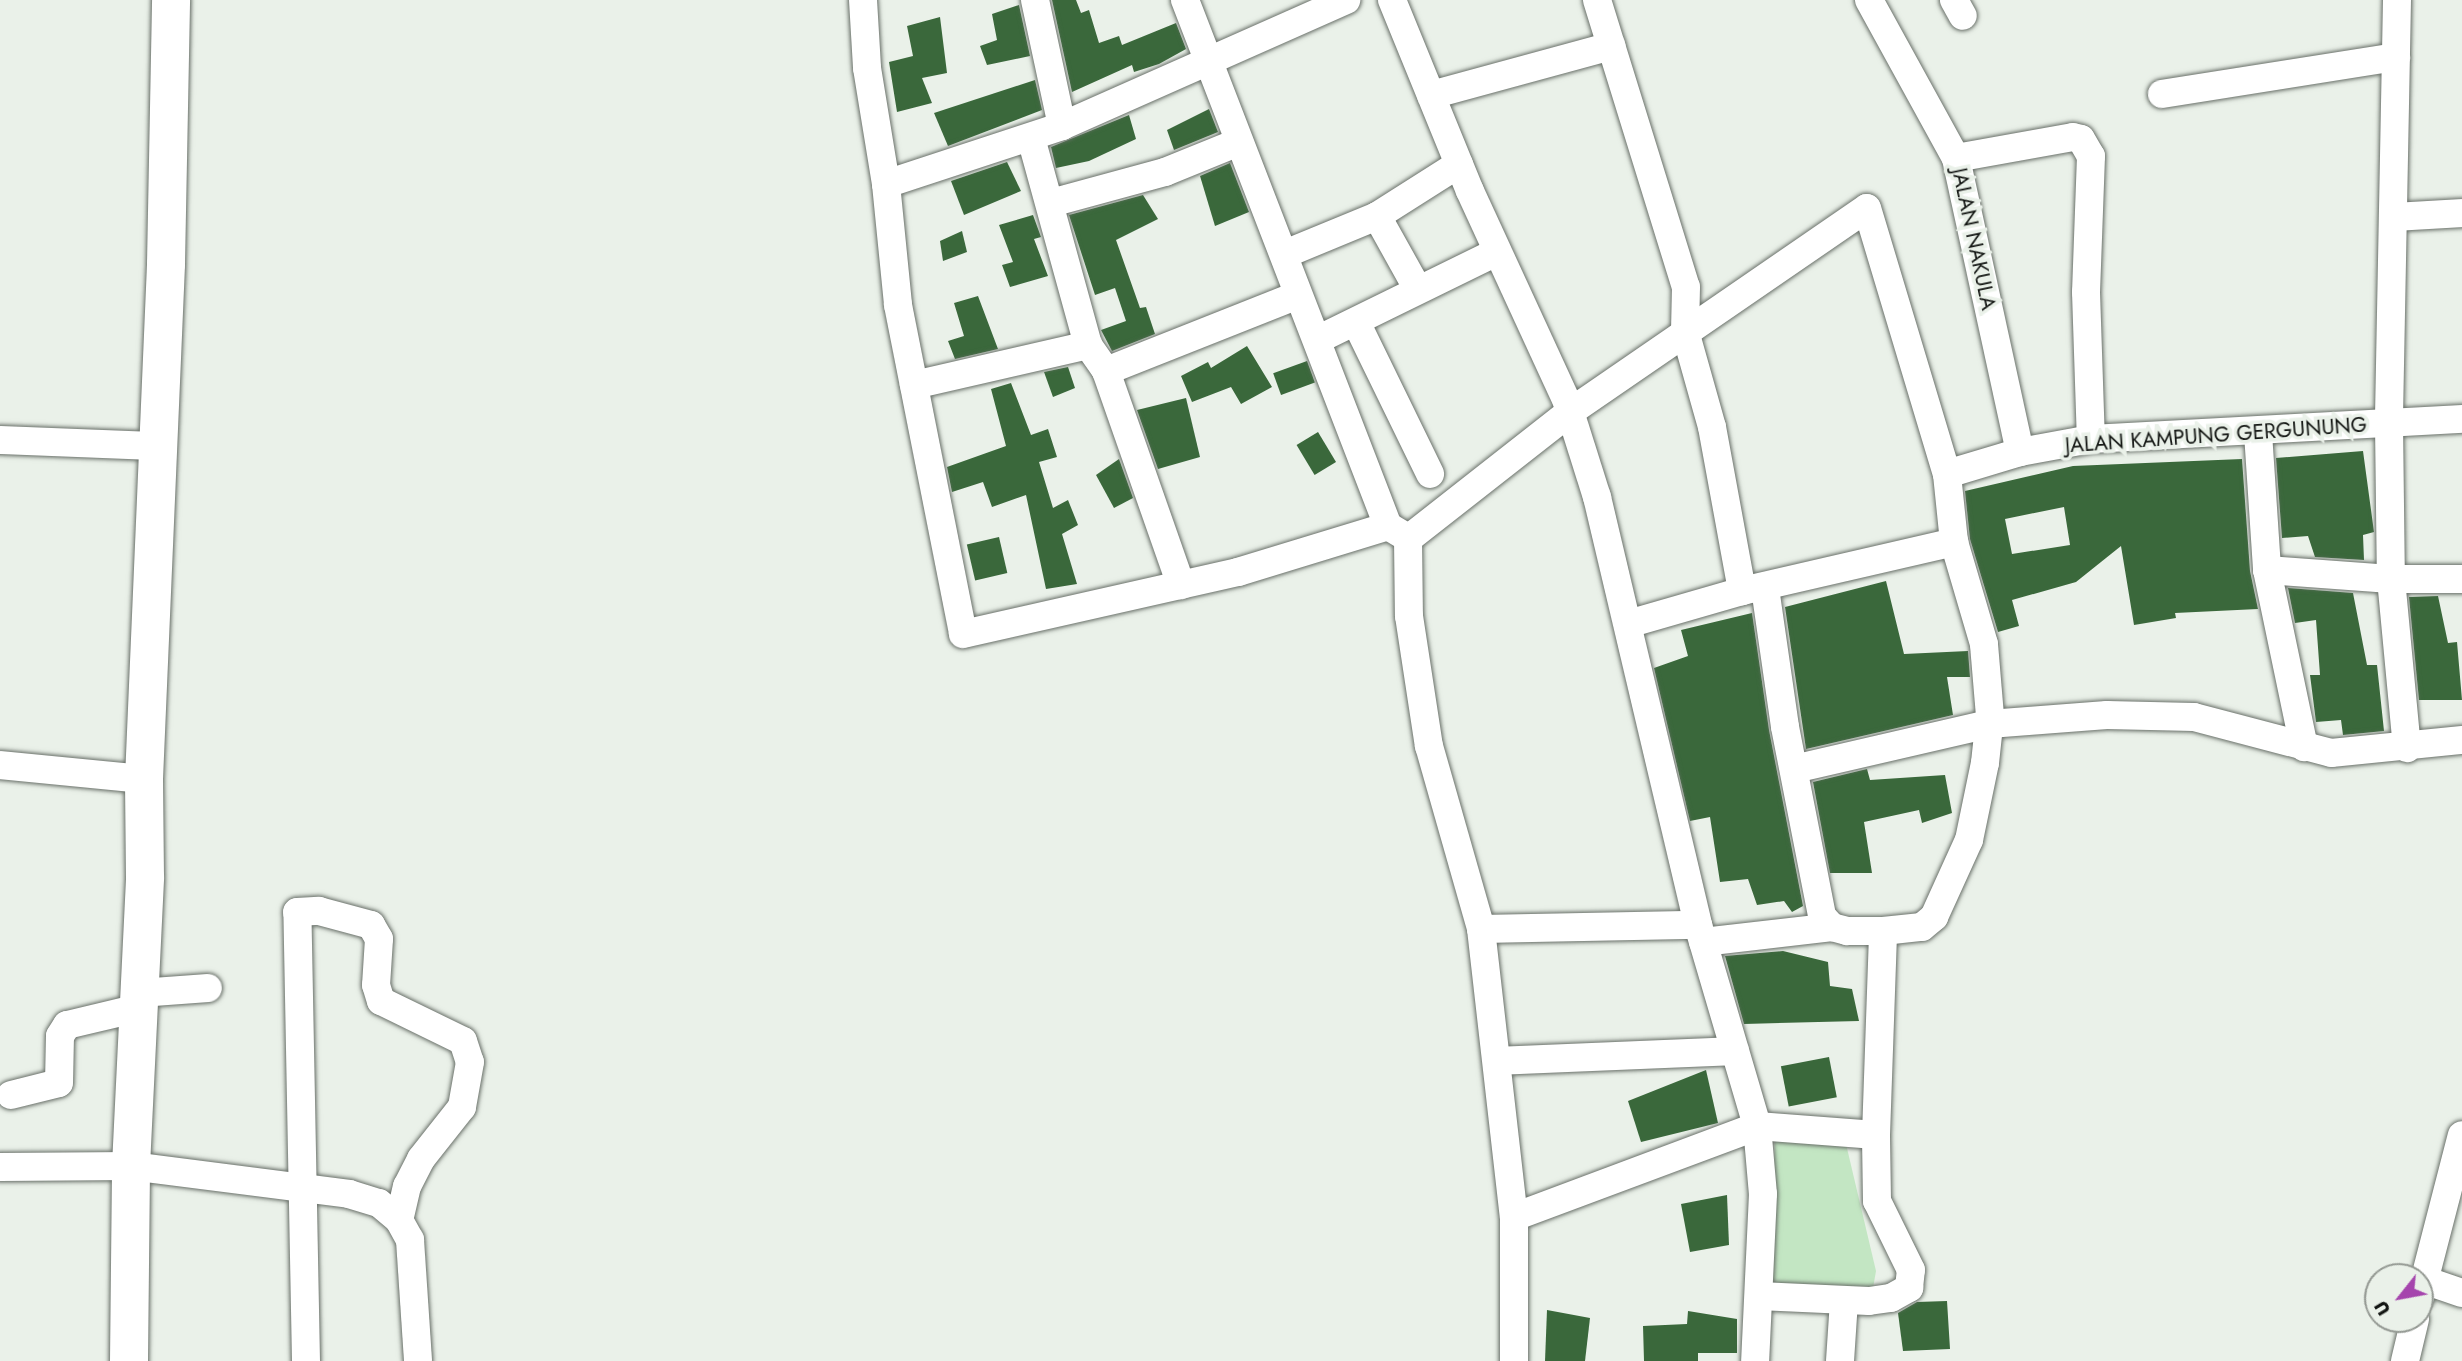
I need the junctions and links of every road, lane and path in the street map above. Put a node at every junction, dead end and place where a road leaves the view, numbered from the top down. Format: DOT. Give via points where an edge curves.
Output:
graph roads {
  1 [pos="171,0"];
  2 [pos="863,0"];
  3 [pos="1035,0"];
  4 [pos="1185,0"];
  5 [pos="1346,0"];
  6 [pos="1392,0"];
  7 [pos="1597,0"];
  8 [pos="1868,0"];
  9 [pos="2397,0"];
  10 [pos="1611,46"];
  11 [pos="2396,57"];
  12 [pos="1211,62"];
  13 [pos="2162,94"];
  14 [pos="1431,95"];
  15 [pos="1062,126"];
  16 [pos="1031,138"];
  17 [pos="1239,142"];
  18 [pos="1956,158"];
  19 [pos="1459,164"];
  20 [pos="886,184"];
  21 [pos="1051,203"];
  22 [pos="2462,213"];
  23 [pos="1377,216"];
  24 [pos="2395,217"];
  25 [pos="1497,252"];
  26 [pos="1285,254"];
  27 [pos="1417,288"];
  28 [pos="1298,295"];
  29 [pos="1356,322"];
  30 [pos="1685,331"];
  31 [pos="1317,340"];
  32 [pos="1088,345"];
  33 [pos="1106,371"];
  34 [pos="914,385"];
  35 [pos="1570,412"];
  36 [pos="2462,419"];
  37 [pos="2389,424"];
  38 [pos="2258,433"];
  39 [pos="2091,439"];
  40 [pos="0,440"];
  41 [pos="159,446"];
  42 [pos="2020,452"];
  43 [pos="1430,474"];
  44 [pos="1947,474"];
  45 [pos="1398,532"];
  46 [pos="1954,542"];
  47 [pos="2267,570"];
  48 [pos="2391,579"];
  49 [pos="2462,579"];
  50 [pos="1181,585"];
  51 [pos="1753,589"];
  52 [pos="1628,624"];
  53 [pos="1989,724"];
  54 [pos="2462,740"];
  55 [pos="2304,747"];
  56 [pos="2407,748"];
  57 [pos="0,765"];
  58 [pos="1794,769"];
  59 [pos="144,779"];
  60 [pos="1832,927"];
  61 [pos="1481,929"];
  62 [pos="1883,931"];
  63 [pos="1701,934"];
  64 [pos="208,988"];
  65 [pos="140,1001"];
  66 [pos="1735,1051"];
  67 [pos="1497,1061"];
  68 [pos="11,1095"];
  69 [pos="1757,1126"];
  70 [pos="1876,1135"];
  71 [pos="2462,1135"];
  72 [pos="131,1166"];
  73 [pos="0,1167"];
  74 [pos="303,1191"];
  75 [pos="1514,1217"];
  76 [pos="399,1220"];
  77 [pos="2429,1263"];
  78 [pos="2434,1290"];
  79 [pos="2462,1293"];
  80 [pos="1759,1296"];
  81 [pos="1844,1301"];
  82 [pos="2414,1333"];
  83 [pos="2411,1359"];
  84 [pos="129,1361"];
  85 [pos="306,1361"];
  86 [pos="418,1361"];
  87 [pos="1514,1361"];
  88 [pos="1755,1361"];
  89 [pos="1840,1361"];
  1 -- 41 [label="street"];
  2 -- 20 [label="street" via="867,68"];
  3 -- 15 [label="street"];
  4 -- 12 [label="street"];
  5 -- 12 [label="street"];
  6 -- 14 [label="street"];
  7 -- 10 [label="street"];
  8 -- 18 [label="street"];
  9 -- 11 [label="street, JALAN KAMPUNG GERGUNUNG"];
  10 -- 14 [label="street"];
  10 -- 30 [label="street" via="1686,287"];
  11 -- 13 [label="street"];
  11 -- 24 [label="street, JALAN KAMPUNG GERGUNUNG"];
  12 -- 15 [label="street"];
  12 -- 17 [label="street"];
  14 -- 19 [label="street"];
  15 -- 16 [label="street"];
  16 -- 20 [label="street"];
  16 -- 21 [label="street"];
  17 -- 21 [label="street" via="1165,172"];
  17 -- 26 [label="street"];
  18 -- 39 [label="street, JALAN NAKULA" via="2073,136 2087,147 2091,156 2087,292"];
  18 -- 42 [label="street, JALAN NAKULA"];
  19 -- 23 [label="street"];
  19 -- 25 [label="street"];
  20 -- 34 [label="street" via="898,306"];
  21 -- 32 [label="street"];
  22 -- 24 [label="street"];
  23 -- 26 [label="street"];
  23 -- 27 [label="street"];
  24 -- 37 [label="street, JALAN KAMPUNG GERGUNUNG"];
  25 -- 27 [label="street"];
  25 -- 35 [label="street"];
  26 -- 28 [label="street"];
  27 -- 29 [label="street"];
  28 -- 31 [label="street"];
  28 -- 33 [label="street"];
  29 -- 31 [label="street"];
  29 -- 43 [label="street"];
  30 -- 35 [label="street"];
  30 -- 44 [label="street" via="1867,208"];
  30 -- 51 [label="street"];
  31 -- 45 [label="street"];
  32 -- 33 [label="street"];
  32 -- 34 [label="street"];
  33 -- 50 [label="street"];
  34 -- 50 [label="street" via="963,634"];
  35 -- 45 [label="street"];
  35 -- 52 [label="street"];
  36 -- 37 [label="street, JALAN KAMPUNG GERGUNUNG"];
  37 -- 38 [label="street, JALAN KAMPUNG GERGUNUNG"];
  37 -- 48 [label="street, JALAN KAMPUNG GERGUNUNG"];
  38 -- 39 [label="street, JALAN KAMPUNG GERGUNUNG"];
  38 -- 47 [label="street"];
  39 -- 42 [label="street, JALAN KAMPUNG GERGUNUNG"];
  40 -- 41 [label="street"];
  41 -- 59 [label="street"];
  42 -- 44 [label="street, JALAN KAMPUNG GERGUNUNG"];
  44 -- 46 [label="street"];
  45 -- 50 [label="street"];
  45 -- 61 [label="street" via="1429,746"];
  46 -- 51 [label="street"];
  46 -- 53 [label="street" via="1984,644"];
  47 -- 48 [label="street"];
  47 -- 55 [label="street"];
  48 -- 49 [label="street"];
  48 -- 56 [label="street, JALAN KAMPUNG GERGUNUNG"];
  51 -- 52 [label="street"];
  51 -- 58 [label="street"];
  52 -- 63 [label="street"];
  53 -- 55 [label="street" via="2160,715 2240,726"];
  53 -- 58 [label="street"];
  53 -- 62 [label="street" via="1969,839 1934,917 1922,927"];
  54 -- 56 [label="street"];
  55 -- 56 [label="street" via="2331,753"];
  57 -- 59 [label="street"];
  58 -- 60 [label="street" via="1820,911"];
  59 -- 65 [label="street"];
  60 -- 62 [label="street"];
  60 -- 63 [label="street"];
  61 -- 63 [label="street"];
  61 -- 67 [label="street"];
  62 -- 70 [label="street"];
  63 -- 66 [label="street"];
  64 -- 65 [label="street"];
  65 -- 68 [label="street" via="68,1025 60,1036 59,1083"];
  65 -- 72 [label="street"];
  66 -- 67 [label="street"];
  66 -- 69 [label="street"];
  67 -- 75 [label="street"];
  69 -- 70 [label="street"];
  69 -- 75 [label="street"];
  69 -- 80 [label="street" via="1763,1194"];
  70 -- 81 [label="street" via="1877,1201 1912,1270 1912,1282 1891,1298"];
  71 -- 77 [label="street"];
  72 -- 73 [label="street"];
  72 -- 74 [label="street"];
  72 -- 84 [label="street"];
  74 -- 76 [label="street" via="349,1194 379,1203"];
  74 -- 76 [label="street" via="297,912 319,911 371,925 379,939 376,985 381,1001 463,1041 470,1062 462,1107 421,1159 407,1186"];
  74 -- 85 [label="street"];
  75 -- 87 [label="street"];
  76 -- 86 [label="street" via="414,1261"];
  78 -- 79 [label="street"];
  80 -- 81 [label="street"];
  80 -- 88 [label="street"];
  81 -- 89 [label="street"];
  82 -- 83 [label="street"];
}
